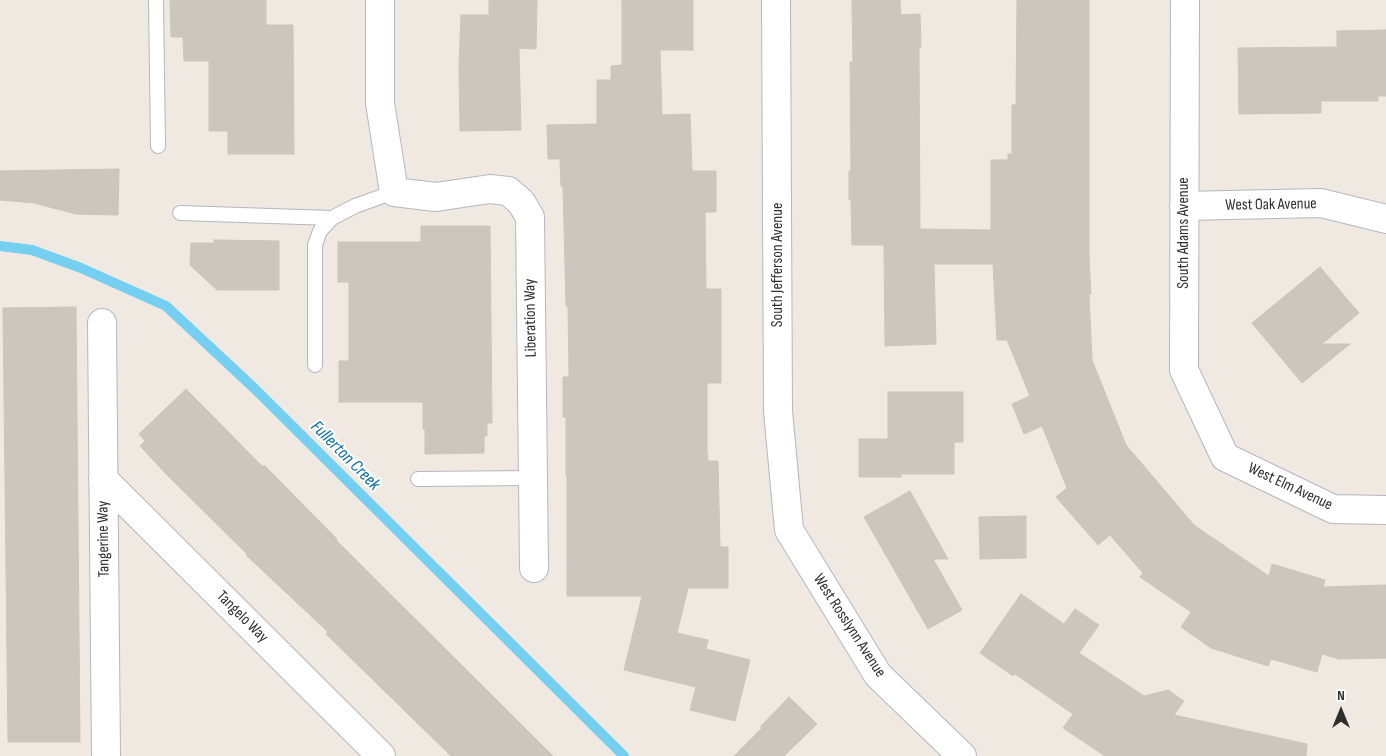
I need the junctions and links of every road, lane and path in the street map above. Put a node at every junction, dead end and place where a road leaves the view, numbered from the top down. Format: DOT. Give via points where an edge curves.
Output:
graph roads {
  1 [pos="156,0"];
  2 [pos="380,0"];
  3 [pos="776,0"];
  4 [pos="1185,0"];
  5 [pos="158,146"];
  6 [pos="394,192"];
  7 [pos="1184,206"];
  8 [pos="180,213"];
  9 [pos="332,218"];
  10 [pos="1386,219"];
  11 [pos="102,323"];
  12 [pos="315,365"];
  13 [pos="1225,457"];
  14 [pos="533,478"];
  15 [pos="103,479"];
  16 [pos="418,479"];
  17 [pos="1386,510"];
  18 [pos="789,530"];
  19 [pos="534,568"];
  20 [pos="106,756"];
  21 [pos="381,756"];
  22 [pos="962,756"];
  1 -- 5 [label="lane"];
  2 -- 6 [label="street" via="380,103"];
  3 -- 18 [label="street, South Jefferson Avenue" via="778,411"];
  4 -- 7 [label="street, South Adams Avenue"];
  6 -- 9 [label="lane"];
  6 -- 14 [label="street, Liberation Way" via="436,197 490,189 508,191 521,202 530,217"];
  7 -- 10 [label="street, West Oak Avenue" via="1321,203"];
  7 -- 13 [label="street, South Adams Avenue" via="1184,370"];
  8 -- 9 [label="lane"];
  9 -- 12 [label="lane" via="320,231 315,246"];
  11 -- 15 [label="street, Tangerine Way"];
  13 -- 17 [label="street, West Elm Avenue" via="1333,509"];
  14 -- 16 [label="lane"];
  14 -- 19 [label="street, Liberation Way"];
  15 -- 20 [label="street, Tangerine Way"];
  15 -- 21 [label="street, Tangelo Way"];
  18 -- 22 [label="street, West Rosslynn Avenue" via="878,675"];
}
